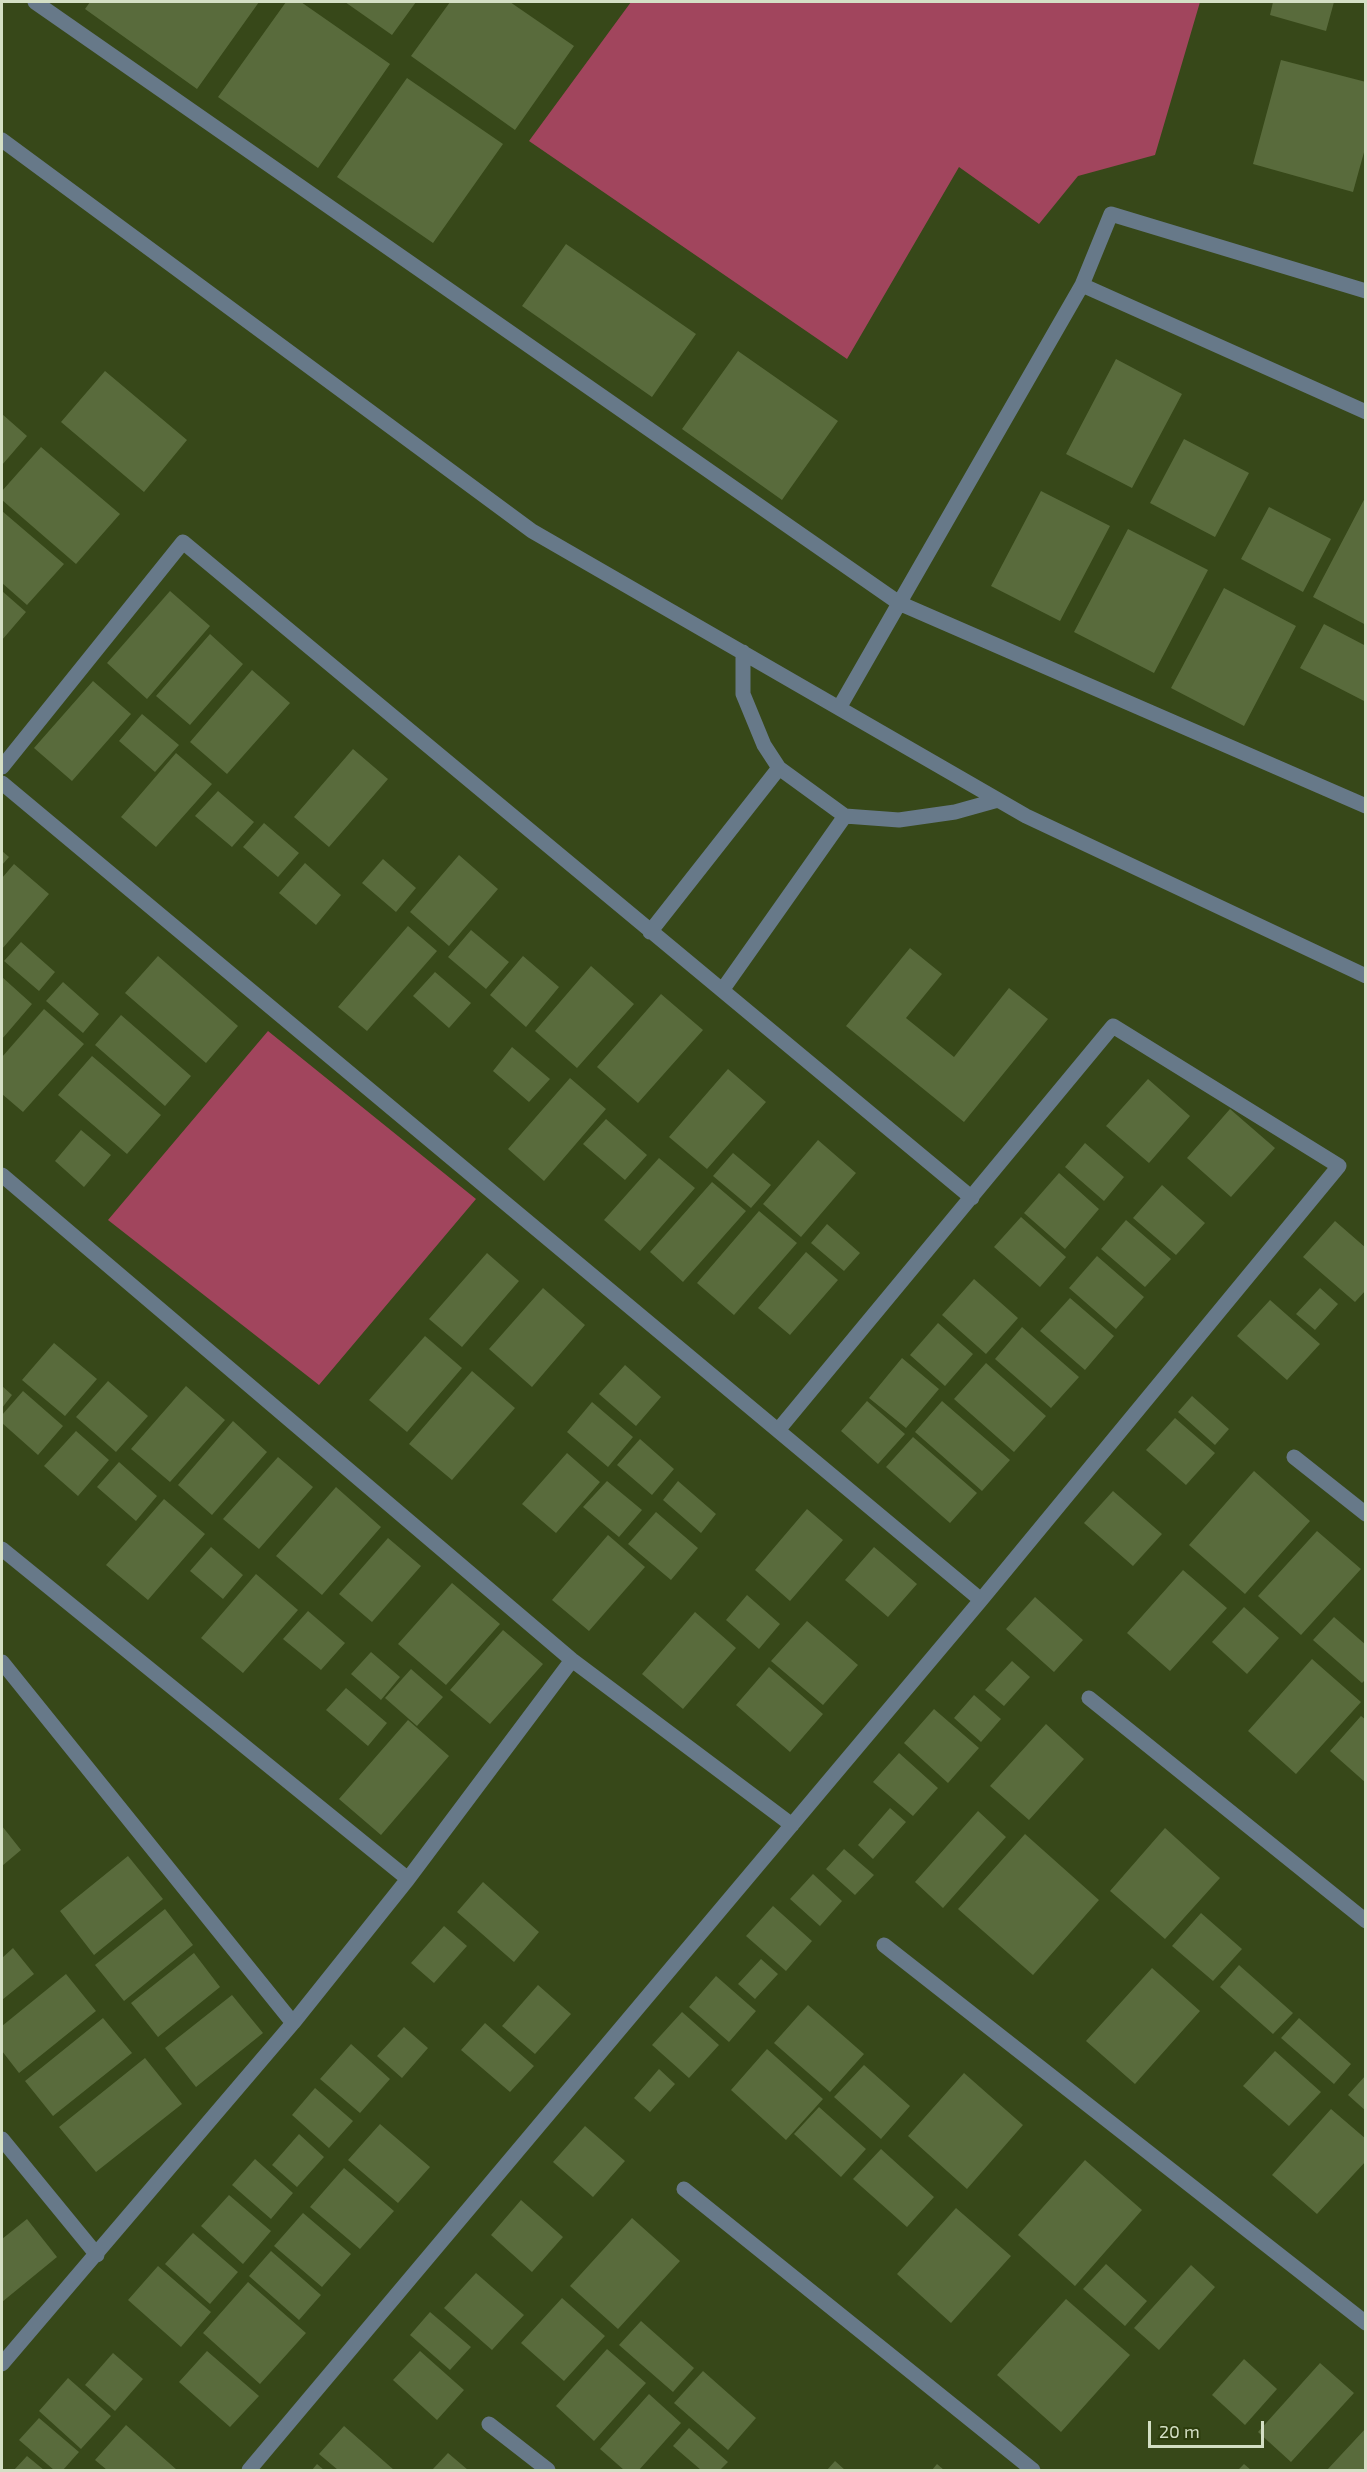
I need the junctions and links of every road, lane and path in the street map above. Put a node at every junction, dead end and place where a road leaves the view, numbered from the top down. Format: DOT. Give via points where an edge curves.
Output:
graph roads {
  1 [pos="35,2"];
  2 [pos="2,140"];
  3 [pos="1082,285"];
  4 [pos="1365,291"];
  5 [pos="1365,412"];
  6 [pos="899,603"];
  7 [pos="743,652"];
  8 [pos="839,708"];
  9 [pos="2,767"];
  10 [pos="779,768"];
  11 [pos="2,783"];
  12 [pos="998,800"];
  13 [pos="1365,806"];
  14 [pos="845,816"];
  15 [pos="650,932"];
  16 [pos="1365,976"];
  17 [pos="723,989"];
  18 [pos="2,1175"];
  19 [pos="972,1198"];
  20 [pos="779,1429"];
  21 [pos="1294,1456"];
  22 [pos="1365,1514"];
  23 [pos="2,1549"];
  24 [pos="981,1600"];
  25 [pos="572,1660"];
  26 [pos="2,1662"];
  27 [pos="1089,1698"];
  28 [pos="792,1825"];
  29 [pos="408,1879"];
  30 [pos="1365,1921"];
  31 [pos="884,1945"];
  32 [pos="293,2024"];
  33 [pos="2,2139"];
  34 [pos="684,2189"];
  35 [pos="97,2255"];
  36 [pos="1365,2323"];
  37 [pos="2,2364"];
  38 [pos="489,2424"];
  39 [pos="249,2470"];
  40 [pos="548,2470"];
  41 [pos="1033,2470"];
  1 -- 6 [label="street"];
  2 -- 7 [label="street" via="532,531"];
  3 -- 4 [label="street" via="1111,214"];
  3 -- 5 [label="street"];
  3 -- 6 [label="street"];
  6 -- 8 [label="street"];
  6 -- 13 [label="street"];
  7 -- 8 [label="street"];
  7 -- 10 [label="street" via="743,694 764,745"];
  8 -- 12 [label="street"];
  9 -- 15 [label="street" via="183,542"];
  10 -- 14 [label="street"];
  10 -- 15 [label="street"];
  11 -- 20 [label="street"];
  12 -- 14 [label="street" via="955,812 899,820"];
  12 -- 16 [label="street"];
  14 -- 17 [label="street"];
  15 -- 17 [label="street"];
  17 -- 19 [label="street"];
  18 -- 25 [label="street"];
  19 -- 20 [label="street"];
  19 -- 24 [label="street" via="1113,1026 1339,1166"];
  20 -- 24 [label="street"];
  21 -- 22 [label="street"];
  23 -- 29 [label="street"];
  24 -- 28 [label="street"];
  25 -- 28 [label="street"];
  25 -- 29 [label="street"];
  26 -- 32 [label="street"];
  27 -- 30 [label="street"];
  28 -- 39 [label="street"];
  29 -- 32 [label="street"];
  31 -- 36 [label="street"];
  32 -- 35 [label="street"];
  33 -- 35 [label="street"];
  34 -- 41 [label="street"];
  35 -- 37 [label="street"];
  38 -- 40 [label="street"];
}
